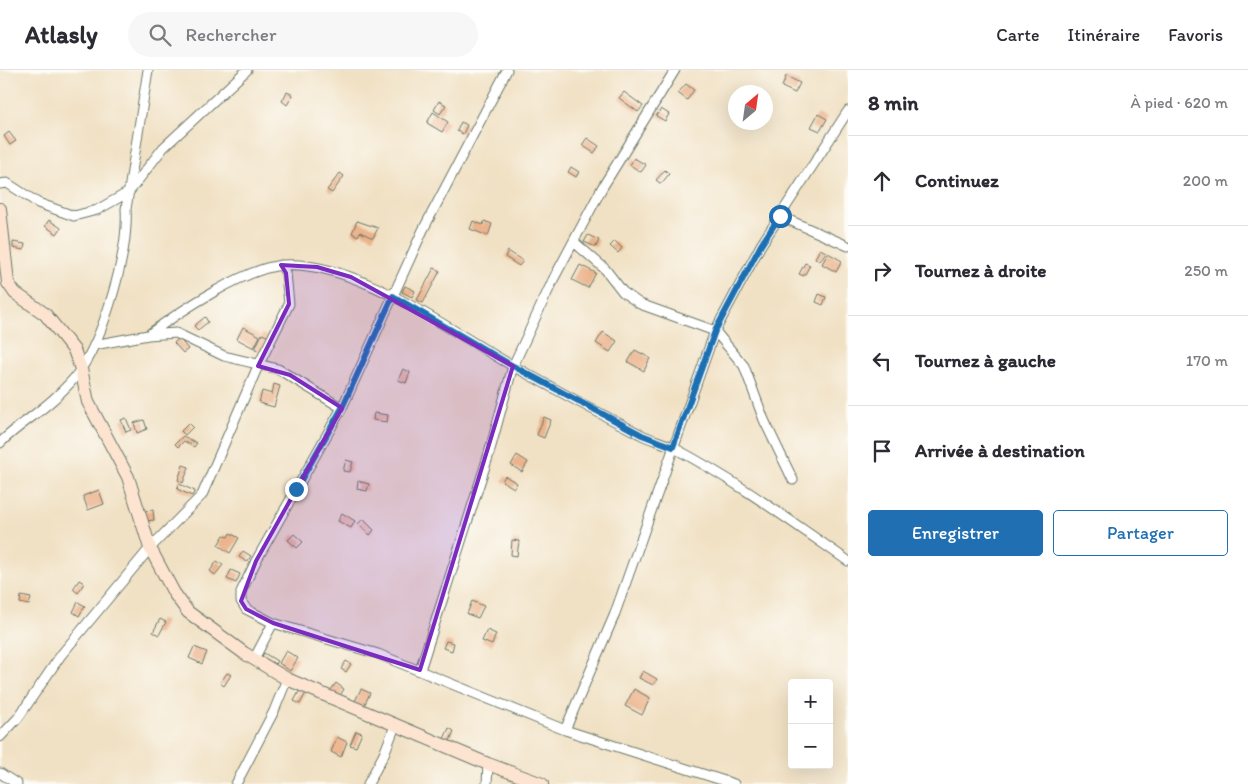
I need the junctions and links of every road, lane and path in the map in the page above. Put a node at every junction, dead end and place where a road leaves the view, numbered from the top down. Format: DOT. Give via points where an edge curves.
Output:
graph roads {
  1 [pos="148,70"];
  2 [pos="247,70"];
  3 [pos="507,70"];
  4 [pos="675,70"];
  5 [pos="848,111"];
  6 [pos="0,184"];
  7 [pos="129,192"];
  8 [pos="0,210"];
  9 [pos="780,216"];
  10 [pos="574,242"];
  11 [pos="848,246"];
  12 [pos="281,265"];
  13 [pos="393,296"];
  14 [pos="715,331"];
  15 [pos="148,335"];
  16 [pos="94,345"];
  17 [pos="258,366"];
  18 [pos="513,366"];
  19 [pos="81,370"];
  20 [pos="342,408"];
  21 [pos="0,443"];
  22 [pos="673,447"];
  23 [pos="793,480"];
  24 [pos="150,548"];
  25 [pos="848,561"];
  26 [pos="274,623"];
  27 [pos="254,659"];
  28 [pos="420,670"];
  29 [pos="287,679"];
  30 [pos="396,726"];
  31 [pos="565,730"];
  32 [pos="0,737"];
  33 [pos="488,764"];
  34 [pos="0,773"];
  35 [pos="17,784"];
  36 [pos="236,784"];
  37 [pos="368,784"];
  38 [pos="488,784"];
  39 [pos="542,784"];
  40 [pos="734,784"];
  1 -- 7 [label="street"];
  2 -- 7 [label="street" via="163,148"];
  3 -- 13 [label="street" via="423,230"];
  4 -- 10 [label="street" via="626,147"];
  5 -- 9 [label="street"];
  6 -- 7 [label="street" via="6,183 38,203 74,216 87,214"];
  7 -- 16 [label="street" via="122,262"];
  8 -- 19 [label="main road" via="8,283 15,293 45,314 61,331 74,350"];
  9 -- 11 [label="street"];
  9 -- 14 [label="street"];
  10 -- 14 [label="street" via="605,269 623,292 640,304"];
  10 -- 18 [label="street"];
  12 -- 13 [label="street" via="317,267 351,277"];
  12 -- 15 [label="street" via="218,290"];
  12 -- 17 [label="street" via="286,273 289,304"];
  13 -- 18 [label="street"];
  13 -- 20 [label="street"];
  14 -- 22 [label="street"];
  14 -- 23 [label="street" via="744,366 764,420"];
  15 -- 16 [label="street"];
  15 -- 17 [label="street" via="176,333 224,356"];
  16 -- 19 [label="street"];
  17 -- 20 [label="street" via="278,369"];
  17 -- 24 [label="street" via="202,495"];
  18 -- 22 [label="street" via="642,435"];
  18 -- 28 [label="street" via="486,464"];
  19 -- 21 [label="street" via="58,395"];
  19 -- 24 [label="main road" via="88,402 130,483"];
  20 -- 26 [label="street" via="241,592 240,601 246,609"];
  22 -- 25 [label="street" via="767,504"];
  22 -- 31 [label="street" via="614,616"];
  24 -- 27 [label="main road" via="188,612 200,624"];
  24 -- 32 [label="street" via="61,655 18,718"];
  26 -- 27 [label="street"];
  26 -- 28 [label="street"];
  27 -- 29 [label="main road"];
  28 -- 31 [label="street"];
  29 -- 30 [label="main road"];
  29 -- 36 [label="street"];
  30 -- 33 [label="main road"];
  30 -- 37 [label="street"];
  31 -- 40 [label="street"];
  33 -- 38 [label="street"];
  33 -- 39 [label="main road"];
  34 -- 35 [label="street"];
}
